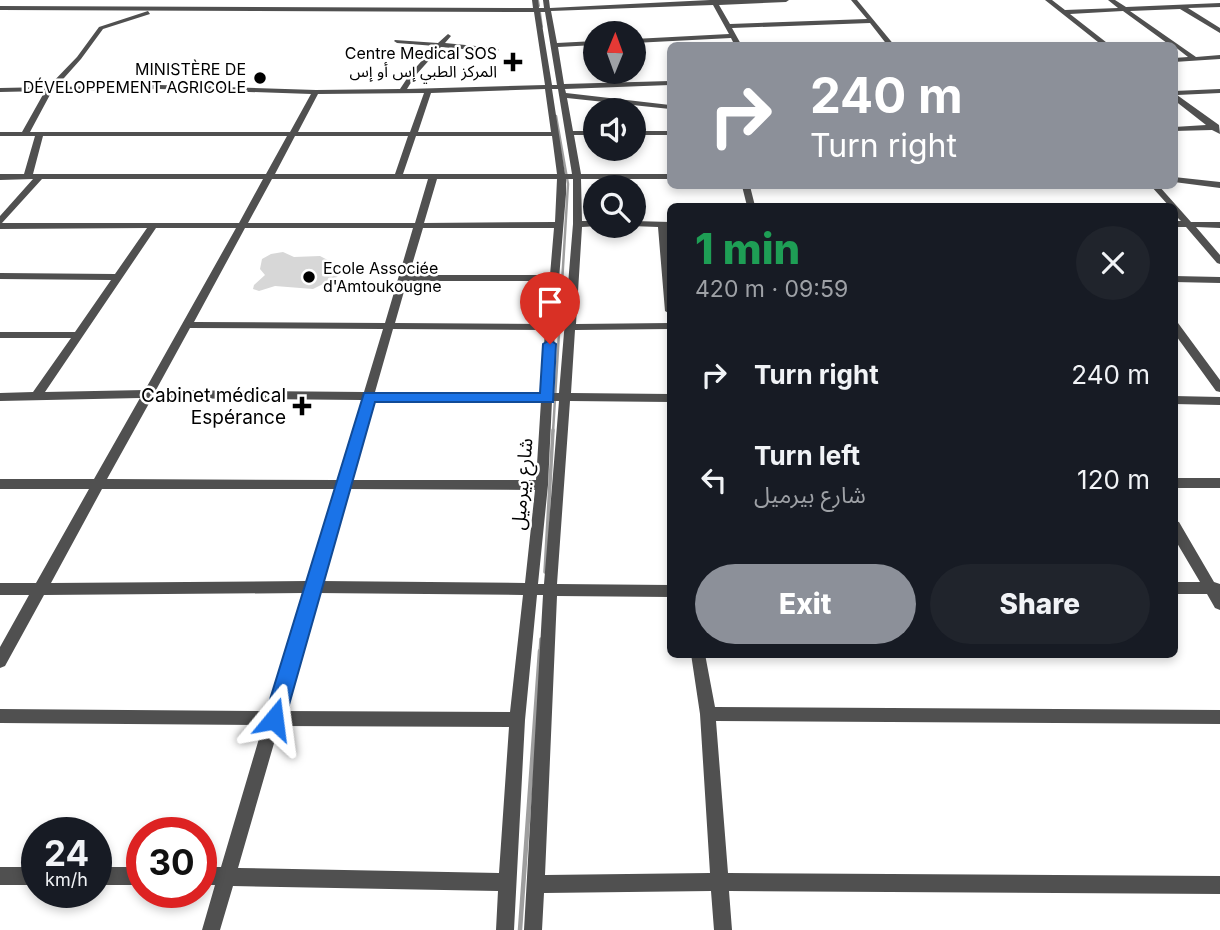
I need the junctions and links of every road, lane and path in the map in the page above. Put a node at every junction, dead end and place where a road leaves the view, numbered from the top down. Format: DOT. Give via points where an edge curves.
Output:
graph roads {
  1 [pos="132,0"];
  2 [pos="311,0"];
  3 [pos="390,0"];
  4 [pos="786,0"];
  5 [pos="853,0"];
  6 [pos="1048,0"];
  7 [pos="1111,0"];
  8 [pos="1170,0"];
  9 [pos="714,1"];
  10 [pos="1220,5"];
  11 [pos="542,6"];
  12 [pos="1181,7"];
  13 [pos="0,8"];
  14 [pos="123,8"];
  15 [pos="165,9"];
  16 [pos="303,9"];
  17 [pos="386,9"];
  18 [pos="1124,9"];
  19 [pos="1063,12"];
  20 [pos="871,21"];
  21 [pos="729,26"];
  22 [pos="1220,32"];
  23 [pos="448,36"];
  24 [pos="734,36"];
  25 [pos="646,40"];
  26 [pos="397,41"];
  27 [pos="737,42"];
  28 [pos="889,42"];
  29 [pos="1103,42"];
  30 [pos="1171,42"];
  31 [pos="583,44"];
  32 [pos="440,45"];
  33 [pos="555,45"];
  34 [pos="1178,47"];
  35 [pos="496,51"];
  36 [pos="1220,57"];
  37 [pos="1195,59"];
  38 [pos="1178,60"];
  39 [pos="667,83"];
  40 [pos="0,90"];
  41 [pos="49,90"];
  42 [pos="402,91"];
  43 [pos="428,91"];
  44 [pos="1220,91"];
  45 [pos="316,92"];
  46 [pos="556,92"];
  47 [pos="1178,95"];
  48 [pos="1178,98"];
  49 [pos="667,107"];
  50 [pos="1178,129"];
  51 [pos="1218,129"];
  52 [pos="569,133"];
  53 [pos="583,133"];
  54 [pos="646,133"];
  55 [pos="667,133"];
  56 [pos="0,134"];
  57 [pos="25,134"];
  58 [pos="554,134"];
  59 [pos="39,135"];
  60 [pos="291,135"];
  61 [pos="412,135"];
  62 [pos="561,175"];
  63 [pos="27,176"];
  64 [pos="41,176"];
  65 [pos="577,176"];
  66 [pos="667,176"];
  67 [pos="0,177"];
  68 [pos="268,177"];
  69 [pos="398,177"];
  70 [pos="433,177"];
  71 [pos="1178,178"];
  72 [pos="1220,185"];
  73 [pos="1158,189"];
  74 [pos="1170,203"];
  75 [pos="1178,212"];
  76 [pos="0,221"];
  77 [pos="578,224"];
  78 [pos="583,224"];
  79 [pos="646,224"];
  80 [pos="666,224"];
  81 [pos="558,225"];
  82 [pos="1178,225"];
  83 [pos="1188,225"];
  84 [pos="1220,225"];
  85 [pos="0,226"];
  86 [pos="153,226"];
  87 [pos="241,226"];
  88 [pos="417,226"];
  89 [pos="667,246"];
  90 [pos="1220,261"];
  91 [pos="0,276"];
  92 [pos="118,277"];
  93 [pos="403,278"];
  94 [pos="554,278"];
  95 [pos="1178,279"];
  96 [pos="1220,280"];
  97 [pos="186,325"];
  98 [pos="390,325"];
  99 [pos="667,326"];
  100 [pos="550,327"];
  101 [pos="570,327"];
  102 [pos="1178,330"];
  103 [pos="0,335"];
  104 [pos="79,335"];
  105 [pos="1220,388"];
  106 [pos="147,394"];
  107 [pos="0,397"];
  108 [pos="36,397"];
  109 [pos="369,397"];
  110 [pos="566,397"];
  111 [pos="667,398"];
  112 [pos="547,399"];
  113 [pos="1178,400"];
  114 [pos="1220,401"];
  115 [pos="1220,483"];
  116 [pos="0,484"];
  117 [pos="96,484"];
  118 [pos="1178,484"];
  119 [pos="341,485"];
  120 [pos="542,485"];
  121 [pos="1178,532"];
  122 [pos="312,587"];
  123 [pos="1178,588"];
  124 [pos="1216,588"];
  125 [pos="0,589"];
  126 [pos="39,589"];
  127 [pos="531,590"];
  128 [pos="550,591"];
  129 [pos="667,591"];
  130 [pos="1220,604"];
  131 [pos="699,658"];
  132 [pos="0,661"];
  133 [pos="708,714"];
  134 [pos="0,716"];
  135 [pos="1220,716"];
  136 [pos="274,719"];
  137 [pos="517,720"];
  138 [pos="0,876"];
  139 [pos="21,876"];
  140 [pos="217,876"];
  141 [pos="227,876"];
  142 [pos="509,882"];
  143 [pos="720,882"];
  144 [pos="535,884"];
  145 [pos="1220,885"];
  146 [pos="211,930"];
  147 [pos="505,930"];
  148 [pos="533,930"];
  149 [pos="723,930"];
  1 -- 14 [label="street"];
  2 -- 16 [label="street"];
  3 -- 17 [label="street"];
  4 -- 9 [label="street"];
  5 -- 20 [label="street"];
  6 -- 19 [label="street"];
  7 -- 18 [label="street"];
  8 -- 12 [label="street"];
  9 -- 11 [label="street"];
  9 -- 21 [label="street"];
  10 -- 12 [label="street"];
  11 -- 17 [label="street"];
  11 -- 33 [label="street, شارع بيرميل"];
  11 -- 46 [label="street, شارع بيرميل"];
  12 -- 18 [label="street"];
  12 -- 22 [label="street"];
  13 -- 14 [label="street"];
  14 -- 15 [label="street"];
  15 -- 16 [label="street"];
  15 -- 41 [label="street" via="101,28"];
  16 -- 17 [label="street"];
  18 -- 19 [label="street"];
  18 -- 30 [label="street"];
  19 -- 29 [label="street"];
  20 -- 21 [label="street"];
  20 -- 28 [label="street"];
  21 -- 24 [label="street"];
  23 -- 32 [label="street"];
  24 -- 25 [label="street"];
  24 -- 27 [label="street"];
  26 -- 32 [label="street"];
  31 -- 33 [label="street"];
  32 -- 35 [label="street"];
  32 -- 42 [label="street"];
  33 -- 46 [label="street, شارع بيرميل"];
  34 -- 37 [label="street"];
  36 -- 37 [label="street"];
  37 -- 38 [label="street"];
  39 -- 46 [label="street"];
  40 -- 41 [label="street"];
  41 -- 45 [label="street" via="159,87"];
  41 -- 57 [label="street"];
  42 -- 43 [label="street"];
  42 -- 45 [label="street"];
  43 -- 46 [label="street"];
  43 -- 61 [label="street"];
  44 -- 47 [label="street"];
  45 -- 60 [label="street"];
  46 -- 49 [label="street"];
  46 -- 52 [label="street, شارع بيرميل"];
  46 -- 58 [label="street, شارع بيرميل"];
  48 -- 51 [label="street"];
  50 -- 51 [label="street"];
  52 -- 53 [label="street"];
  52 -- 65 [label="street, شارع بيرميل"];
  54 -- 55 [label="street"];
  56 -- 57 [label="street"];
  57 -- 59 [label="street"];
  58 -- 61 [label="street"];
  58 -- 62 [label="street, شارع بيرميل"];
  59 -- 60 [label="street"];
  59 -- 63 [label="street"];
  60 -- 61 [label="street"];
  60 -- 68 [label="street"];
  61 -- 69 [label="street"];
  62 -- 65 [label="street"];
  62 -- 70 [label="street"];
  62 -- 81 [label="street, شارع بيرميل"];
  63 -- 64 [label="street"];
  63 -- 67 [label="street"];
  64 -- 68 [label="street"];
  64 -- 76 [label="street"];
  65 -- 66 [label="street"];
  65 -- 77 [label="street, شارع بيرميل"];
  68 -- 69 [label="street"];
  68 -- 87 [label="street"];
  69 -- 70 [label="street"];
  70 -- 88 [label="street"];
  71 -- 72 [label="street"];
  73 -- 74 [label="street"];
  75 -- 83 [label="street"];
  77 -- 78 [label="street"];
  77 -- 101 [label="street, شارع بيرميل"];
  79 -- 80 [label="street"];
  80 -- 89 [label="street"];
  81 -- 88 [label="street"];
  81 -- 94 [label="street, شارع بيرميل"];
  82 -- 83 [label="street"];
  83 -- 84 [label="street"];
  83 -- 90 [label="street"];
  85 -- 86 [label="street"];
  86 -- 87 [label="street"];
  86 -- 92 [label="street"];
  87 -- 88 [label="street"];
  87 -- 97 [label="street"];
  88 -- 93 [label="street"];
  91 -- 92 [label="street"];
  92 -- 104 [label="street"];
  93 -- 94 [label="street"];
  93 -- 98 [label="street"];
  94 -- 100 [label="street, شارع بيرميل"];
  95 -- 96 [label="street"];
  97 -- 98 [label="street"];
  97 -- 106 [label="street"];
  98 -- 100 [label="street"];
  98 -- 109 [label="street"];
  99 -- 101 [label="street"];
  100 -- 112 [label="street, شارع بيرميل"];
  101 -- 110 [label="street, شارع بيرميل"];
  102 -- 105 [label="street"];
  103 -- 104 [label="street"];
  104 -- 108 [label="street"];
  106 -- 108 [label="street"];
  106 -- 109 [label="street"];
  106 -- 117 [label="street"];
  107 -- 108 [label="street"];
  109 -- 112 [label="street"];
  109 -- 119 [label="street"];
  110 -- 111 [label="street"];
  110 -- 112 [label="street"];
  110 -- 128 [label="street, شارع بيرميل"];
  112 -- 120 [label="street, شارع بيرميل"];
  113 -- 114 [label="street"];
  115 -- 118 [label="street"];
  116 -- 117 [label="street"];
  117 -- 119 [label="street"];
  117 -- 126 [label="street"];
  119 -- 120 [label="street"];
  119 -- 122 [label="street"];
  120 -- 127 [label="street, شارع بيرميل"];
  121 -- 124 [label="street"];
  122 -- 126 [label="street"];
  122 -- 127 [label="street"];
  122 -- 136 [label="street"];
  123 -- 124 [label="street"];
  124 -- 130 [label="street"];
  125 -- 126 [label="street"];
  126 -- 132 [label="street"];
  127 -- 128 [label="street"];
  127 -- 137 [label="street, شارع بيرميل"];
  128 -- 129 [label="street"];
  128 -- 144 [label="street, شارع بيرميل"];
  131 -- 133 [label="street"];
  133 -- 135 [label="street"];
  133 -- 143 [label="street"];
  134 -- 136 [label="street"];
  136 -- 137 [label="street"];
  136 -- 141 [label="street"];
  137 -- 142 [label="street, شارع بيرميل"];
  138 -- 139 [label="street"];
  140 -- 141 [label="street"];
  141 -- 142 [label="street"];
  141 -- 146 [label="street"];
  142 -- 147 [label="street, شارع بيرميل"];
  143 -- 144 [label="street"];
  143 -- 145 [label="street"];
  143 -- 149 [label="street"];
  144 -- 148 [label="street, شارع بيرميل"];
}
